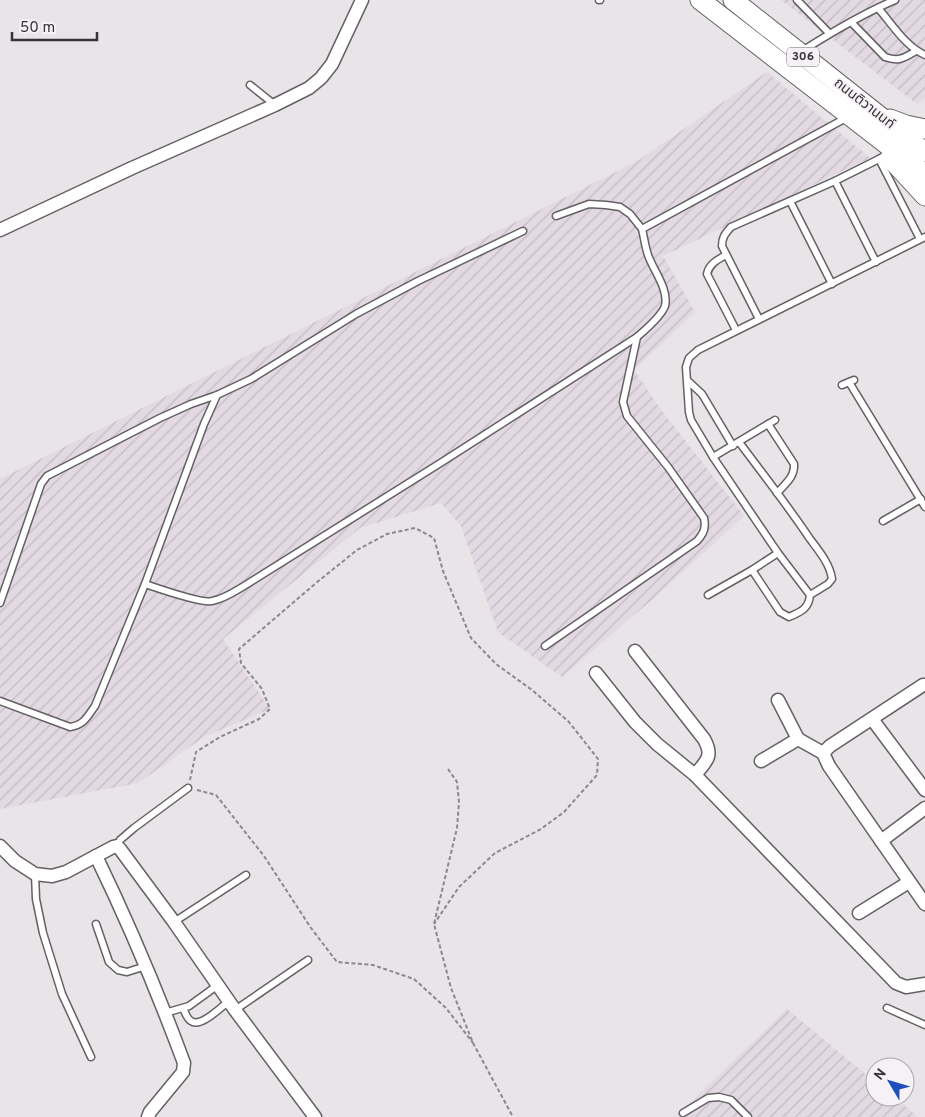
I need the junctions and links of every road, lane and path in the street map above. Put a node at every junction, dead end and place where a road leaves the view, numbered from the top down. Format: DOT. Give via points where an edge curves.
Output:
graph roads {
  1 [pos="362,0"];
  2 [pos="700,0"];
  3 [pos="733,0"];
  4 [pos="797,0"];
  5 [pos="895,0"];
  6 [pos="886,2"];
  7 [pos="878,8"];
  8 [pos="851,22"];
  9 [pos="829,33"];
  10 [pos="916,51"];
  11 [pos="799,54"];
  12 [pos="925,55"];
  13 [pos="250,85"];
  14 [pos="824,95"];
  15 [pos="275,105"];
  16 [pos="875,113"];
  17 [pos="848,117"];
  18 [pos="925,129"];
  19 [pos="925,152"];
  20 [pos="883,157"];
  21 [pos="925,174"];
  22 [pos="835,182"];
  23 [pos="925,196"];
  24 [pos="790,201"];
  25 [pos="556,216"];
  26 [pos="642,228"];
  27 [pos="0,230"];
  28 [pos="523,231"];
  29 [pos="922,238"];
  30 [pos="726,254"];
  31 [pos="876,262"];
  32 [pos="832,284"];
  33 [pos="759,319"];
  34 [pos="736,330"];
  35 [pos="636,337"];
  36 [pos="688,381"];
  37 [pos="842,385"];
  38 [pos="217,395"];
  39 [pos="776,420"];
  40 [pos="768,424"];
  41 [pos="736,444"];
  42 [pos="713,457"];
  43 [pos="777,493"];
  44 [pos="921,499"];
  45 [pos="925,507"];
  46 [pos="883,521"];
  47 [pos="778,553"];
  48 [pos="752,570"];
  49 [pos="145,584"];
  50 [pos="708,595"];
  51 [pos="810,595"];
  52 [pos="0,603"];
  53 [pos="545,646"];
  54 [pos="635,651"];
  55 [pos="596,673"];
  56 [pos="925,685"];
  57 [pos="778,700"];
  58 [pos="0,701"];
  59 [pos="872,719"];
  60 [pos="798,739"];
  61 [pos="823,753"];
  62 [pos="761,761"];
  63 [pos="448,769"];
  64 [pos="696,775"];
  65 [pos="188,788"];
  66 [pos="925,790"];
  67 [pos="925,808"];
  68 [pos="881,841"];
  69 [pos="0,846"];
  70 [pos="117,846"];
  71 [pos="96,856"];
  72 [pos="34,874"];
  73 [pos="246,875"];
  74 [pos="909,882"];
  75 [pos="925,904"];
  76 [pos="859,913"];
  77 [pos="174,922"];
  78 [pos="96,924"];
  79 [pos="434,924"];
  80 [pos="308,960"];
  81 [pos="146,966"];
  82 [pos="925,984"];
  83 [pos="218,985"];
  84 [pos="232,1006"];
  85 [pos="183,1008"];
  86 [pos="887,1008"];
  87 [pos="165,1013"];
  88 [pos="925,1025"];
  89 [pos="473,1043"];
  90 [pos="91,1057"];
  91 [pos="683,1113"];
  92 [pos="148,1117"];
  93 [pos="315,1117"];
  94 [pos="513,1117"];
  95 [pos="748,1117"];
  1 -- 15 [label="street" via="332,64 321,78 310,88"];
  2 -- 14 [label="main road, ถนนติวานนท์ / 306"];
  3 -- 11 [label="main road, ถนนติวานนท์ / 306"];
  4 -- 9 [label="lane"];
  5 -- 6 [label="lane"];
  6 -- 7 [label="lane"];
  7 -- 8 [label="lane"];
  7 -- 10 [label="lane"];
  8 -- 9 [label="lane"];
  8 -- 10 [label="lane" via="886,57 900,59"];
  9 -- 11 [label="lane"];
  10 -- 12 [label="lane"];
  11 -- 16 [label="main road, ถนนติวานนท์ / 306"];
  13 -- 15 [label="lane"];
  14 -- 17 [label="main road, ถนนติวานนท์ / 306"];
  14 -- 21 [label="main road, ถนนติวานนท์ / 306"];
  15 -- 27 [label="street"];
  16 -- 18 [label="main road" via="906,126"];
  16 -- 19 [label="main road, ถนนติวานนท์ / 306"];
  17 -- 20 [label="main road, ถนนติวานนท์ / 306"];
  17 -- 26 [label="lane"];
  20 -- 22 [label="lane"];
  20 -- 23 [label="main road, ถนนติวานนท์ / 306"];
  20 -- 29 [label="lane"];
  22 -- 24 [label="lane"];
  22 -- 31 [label="lane"];
  24 -- 30 [label="lane" via="731,227 722,240"];
  24 -- 32 [label="lane"];
  25 -- 26 [label="lane" via="589,204 606,205 620,207"];
  26 -- 35 [label="lane" via="648,255 661,281 664,306 658,317"];
  28 -- 38 [label="lane" via="356,314 251,379"];
  29 -- 31 [label="lane"];
  30 -- 33 [label="lane"];
  30 -- 34 [label="lane" via="708,268 707,274"];
  31 -- 32 [label="lane"];
  32 -- 33 [label="lane"];
  33 -- 34 [label="lane"];
  34 -- 36 [label="lane" via="689,358 686,367"];
  35 -- 49 [label="lane" via="226,597 210,602"];
  35 -- 53 [label="lane" via="623,402 627,416 668,467 704,518 706,526 698,541"];
  36 -- 41 [label="lane" via="702,394"];
  36 -- 42 [label="lane" via="691,420"];
  37 -- 44 [label="lane" via="852,381"];
  38 -- 49 [label="lane"];
  38 -- 52 [label="lane" via="168,414 47,476 41,484"];
  39 -- 40 [label="lane"];
  40 -- 41 [label="lane"];
  40 -- 43 [label="lane" via="795,470 792,478"];
  41 -- 42 [label="lane"];
  41 -- 43 [label="lane"];
  42 -- 47 [label="lane"];
  43 -- 51 [label="lane" via="831,572 832,579 828,584"];
  44 -- 45 [label="lane"];
  44 -- 46 [label="lane"];
  47 -- 48 [label="lane"];
  47 -- 51 [label="lane"];
  48 -- 50 [label="lane"];
  48 -- 51 [label="lane" via="780,612 789,617 804,610"];
  49 -- 58 [label="lane" via="95,706 78,726 70,727"];
  54 -- 64 [label="street" via="709,748 709,756"];
  55 -- 64 [label="street" via="635,722"];
  56 -- 59 [label="street"];
  57 -- 60 [label="street"];
  59 -- 61 [label="street"];
  59 -- 66 [label="street"];
  60 -- 61 [label="street"];
  60 -- 62 [label="street"];
  61 -- 68 [label="street"];
  63 -- 79 [label="path" via="457,782 457,828"];
  64 -- 82 [label="street" via="896,983 906,987"];
  65 -- 70 [label="lane" via="134,828"];
  65 -- 79 [label="path" via="196,752 259,719 270,708 262,689 241,663 240,649 357,550 387,534 415,528 434,538 443,571 471,638 496,664 569,722 598,759 597,775 564,812 541,829 495,853 459,887"];
  65 -- 89 [label="path" via="216,795 264,856 337,962 374,965 414,979 446,1008"];
  67 -- 68 [label="street"];
  68 -- 74 [label="street"];
  69 -- 72 [label="street"];
  70 -- 71 [label="street"];
  70 -- 77 [label="street"];
  71 -- 72 [label="street" via="66,872 52,876"];
  71 -- 81 [label="street"];
  72 -- 90 [label="lane" via="43,933 62,994"];
  73 -- 77 [label="lane"];
  74 -- 75 [label="street"];
  74 -- 76 [label="street"];
  77 -- 83 [label="street"];
  78 -- 81 [label="lane" via="110,962 118,970 127,972"];
  79 -- 89 [label="path" via="451,988"];
  80 -- 84 [label="lane"];
  81 -- 87 [label="street"];
  83 -- 84 [label="street"];
  83 -- 85 [label="lane"];
  84 -- 85 [label="lane" via="196,1023 188,1018"];
  84 -- 93 [label="street"];
  85 -- 87 [label="lane"];
  86 -- 88 [label="lane"];
  87 -- 92 [label="street" via="184,1064 183,1072"];
  89 -- 94 [label="path"];
  91 -- 95 [label="lane" via="708,1098 718,1097 731,1100"];
}
